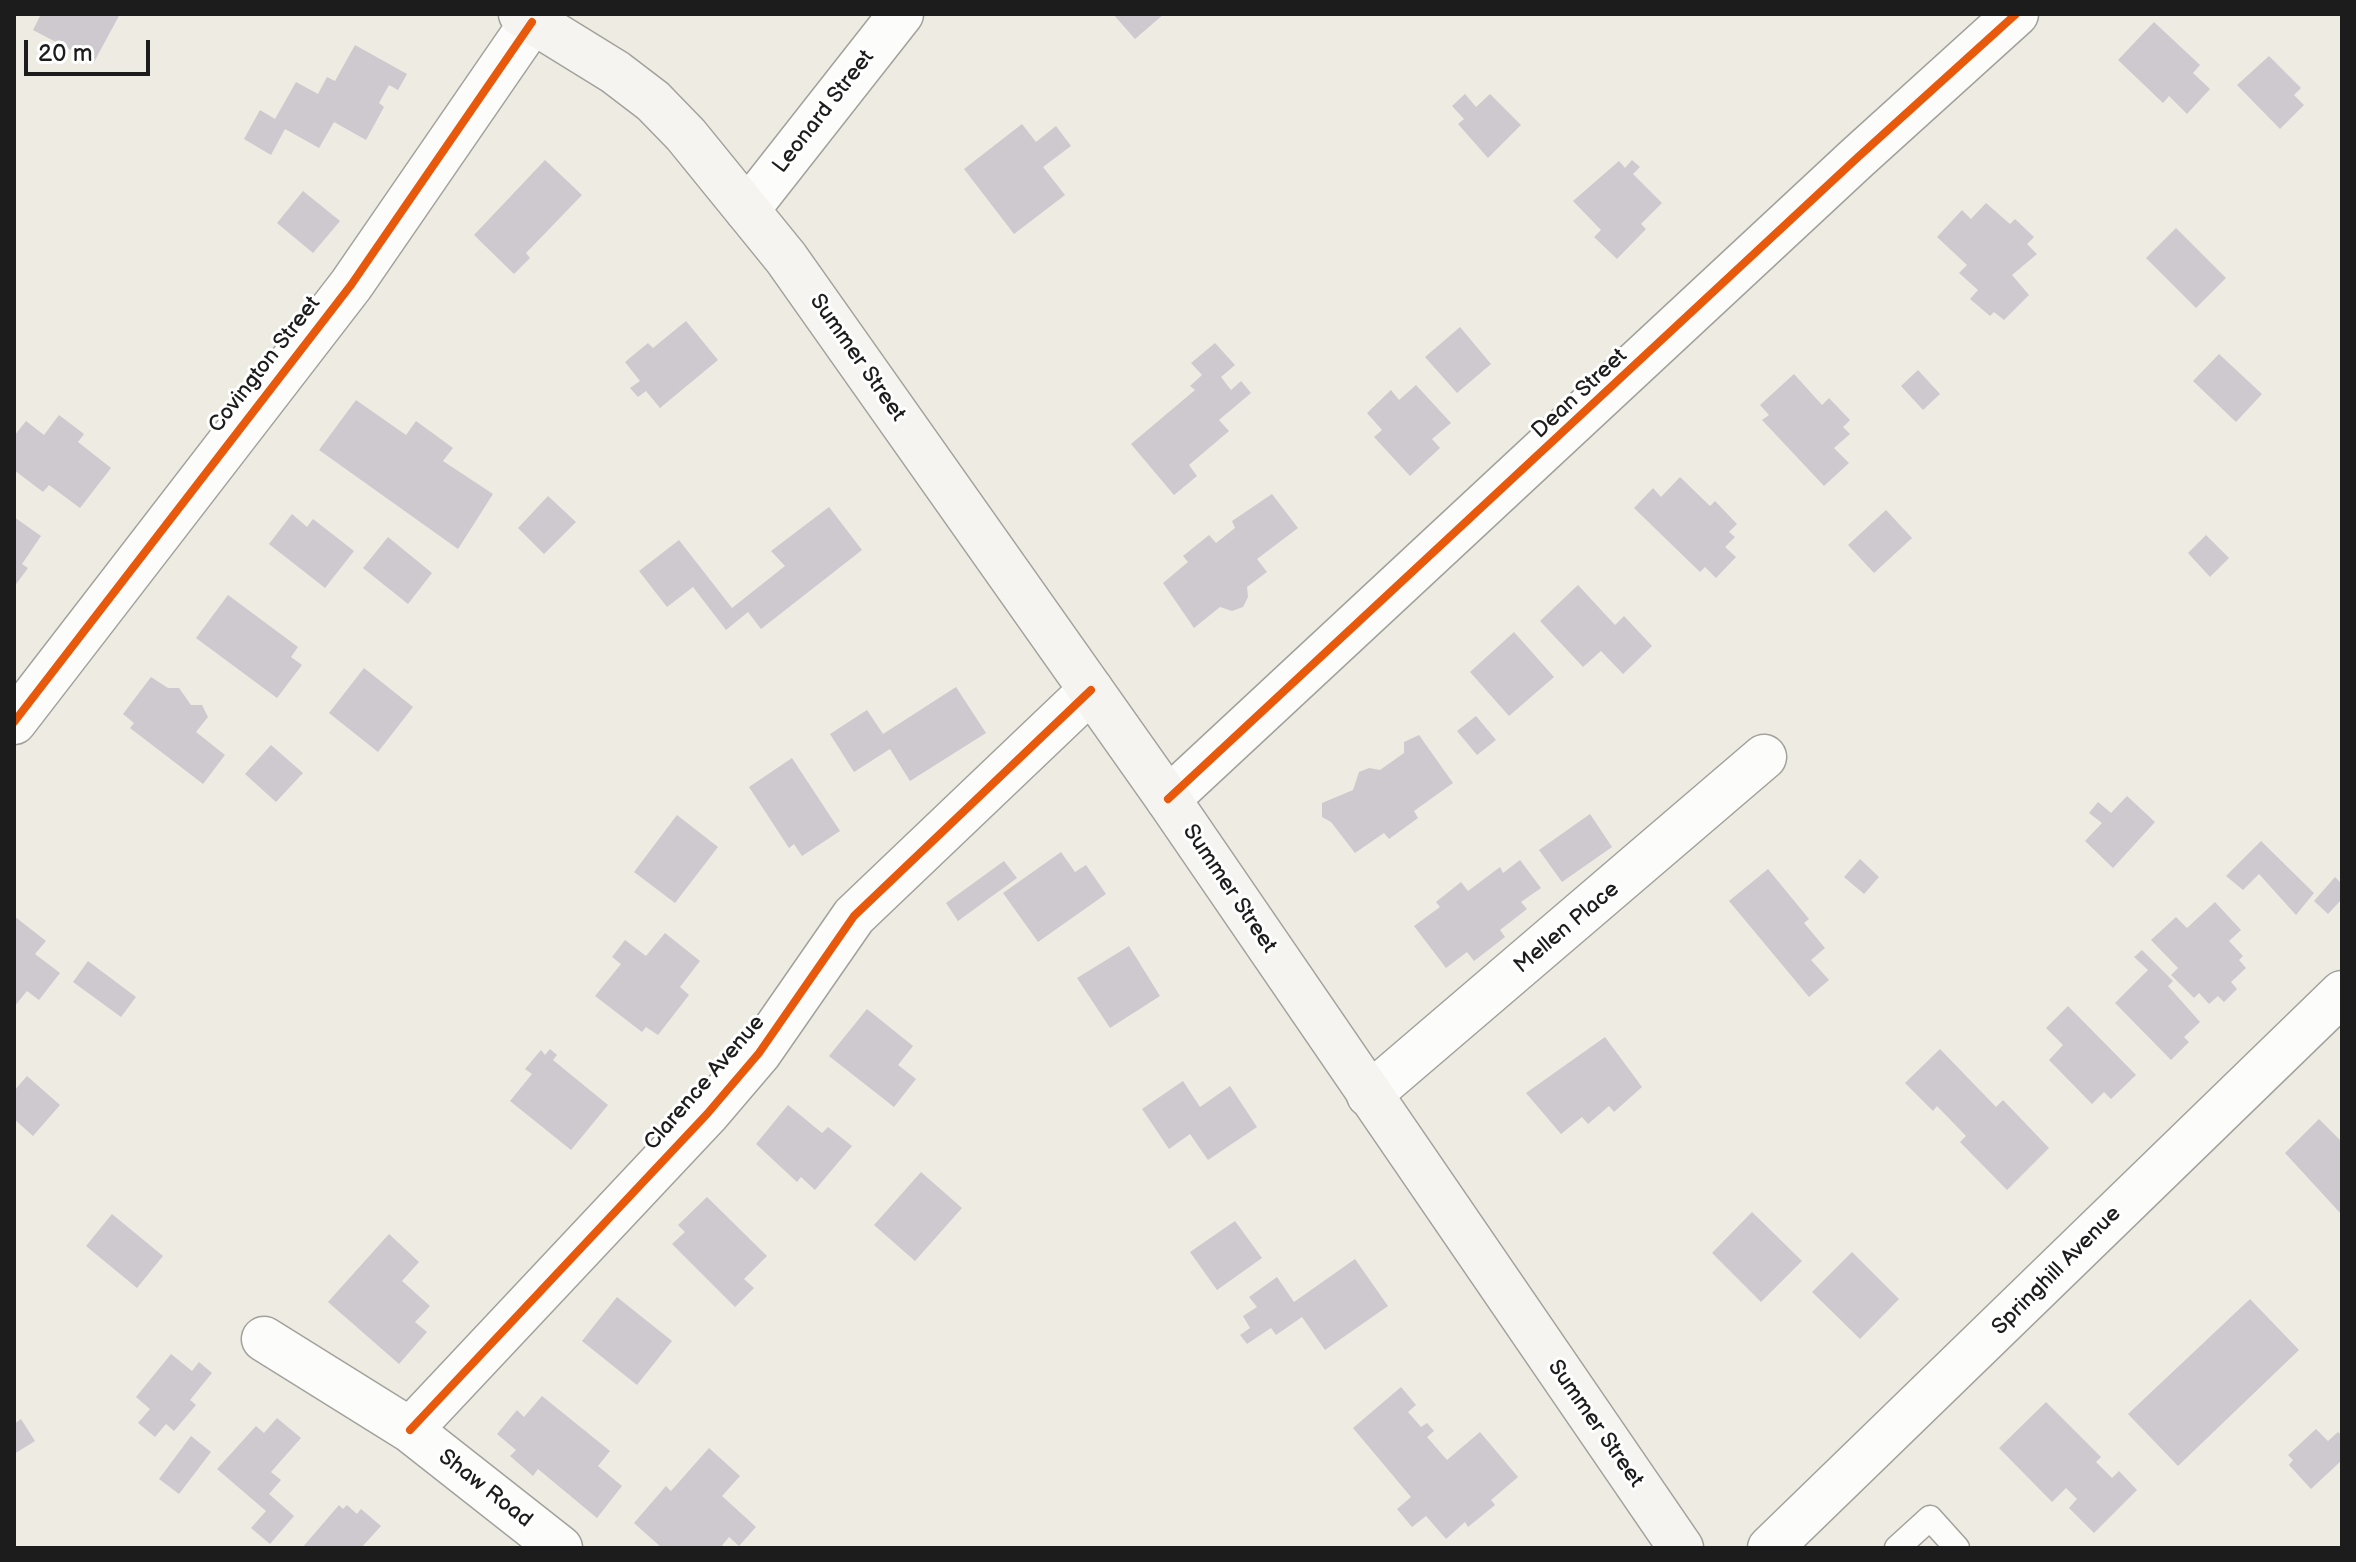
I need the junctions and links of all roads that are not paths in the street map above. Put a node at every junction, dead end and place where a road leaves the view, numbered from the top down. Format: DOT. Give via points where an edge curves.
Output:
graph roads {
  1 [pos="901,14"];
  2 [pos="2016,14"];
  3 [pos="527,18"];
  4 [pos="747,210"];
  5 [pos="1091,690"];
  6 [pos="14,722"];
  7 [pos="1764,757"];
  8 [pos="1168,799"];
  9 [pos="2342,993"];
  10 [pos="1369,1095"];
  11 [pos="264,1339"];
  12 [pos="410,1430"];
  13 [pos="560,1548"];
  14 [pos="1681,1548"];
  15 [pos="1770,1548"];
  16 [pos="1897,1548"];
  17 [pos="1957,1548"];
  1 -- 4 [label="street, Leonard Street"];
  2 -- 8 [label="street, Dean Street"];
  3 -- 4 [label="main road, Summer Street" via="653,101"];
  3 -- 6 [label="street, Covington Street" via="351,285"];
  4 -- 5 [label="main road, Summer Street" via="827,314"];
  5 -- 8 [label="main road, Summer Street"];
  5 -- 12 [label="street, Clarence Avenue" via="854,916 759,1053 707,1114"];
  7 -- 10 [label="street, Mellen Place"];
  8 -- 10 [label="main road, Summer Street"];
  9 -- 15 [label="street, Springhill Avenue"];
  10 -- 14 [label="main road, Summer Street"];
  11 -- 12 [label="street, Shaw Road"];
  12 -- 13 [label="street, Shaw Road"];
  16 -- 17 [label="lane" via="1930,1518"];
}
